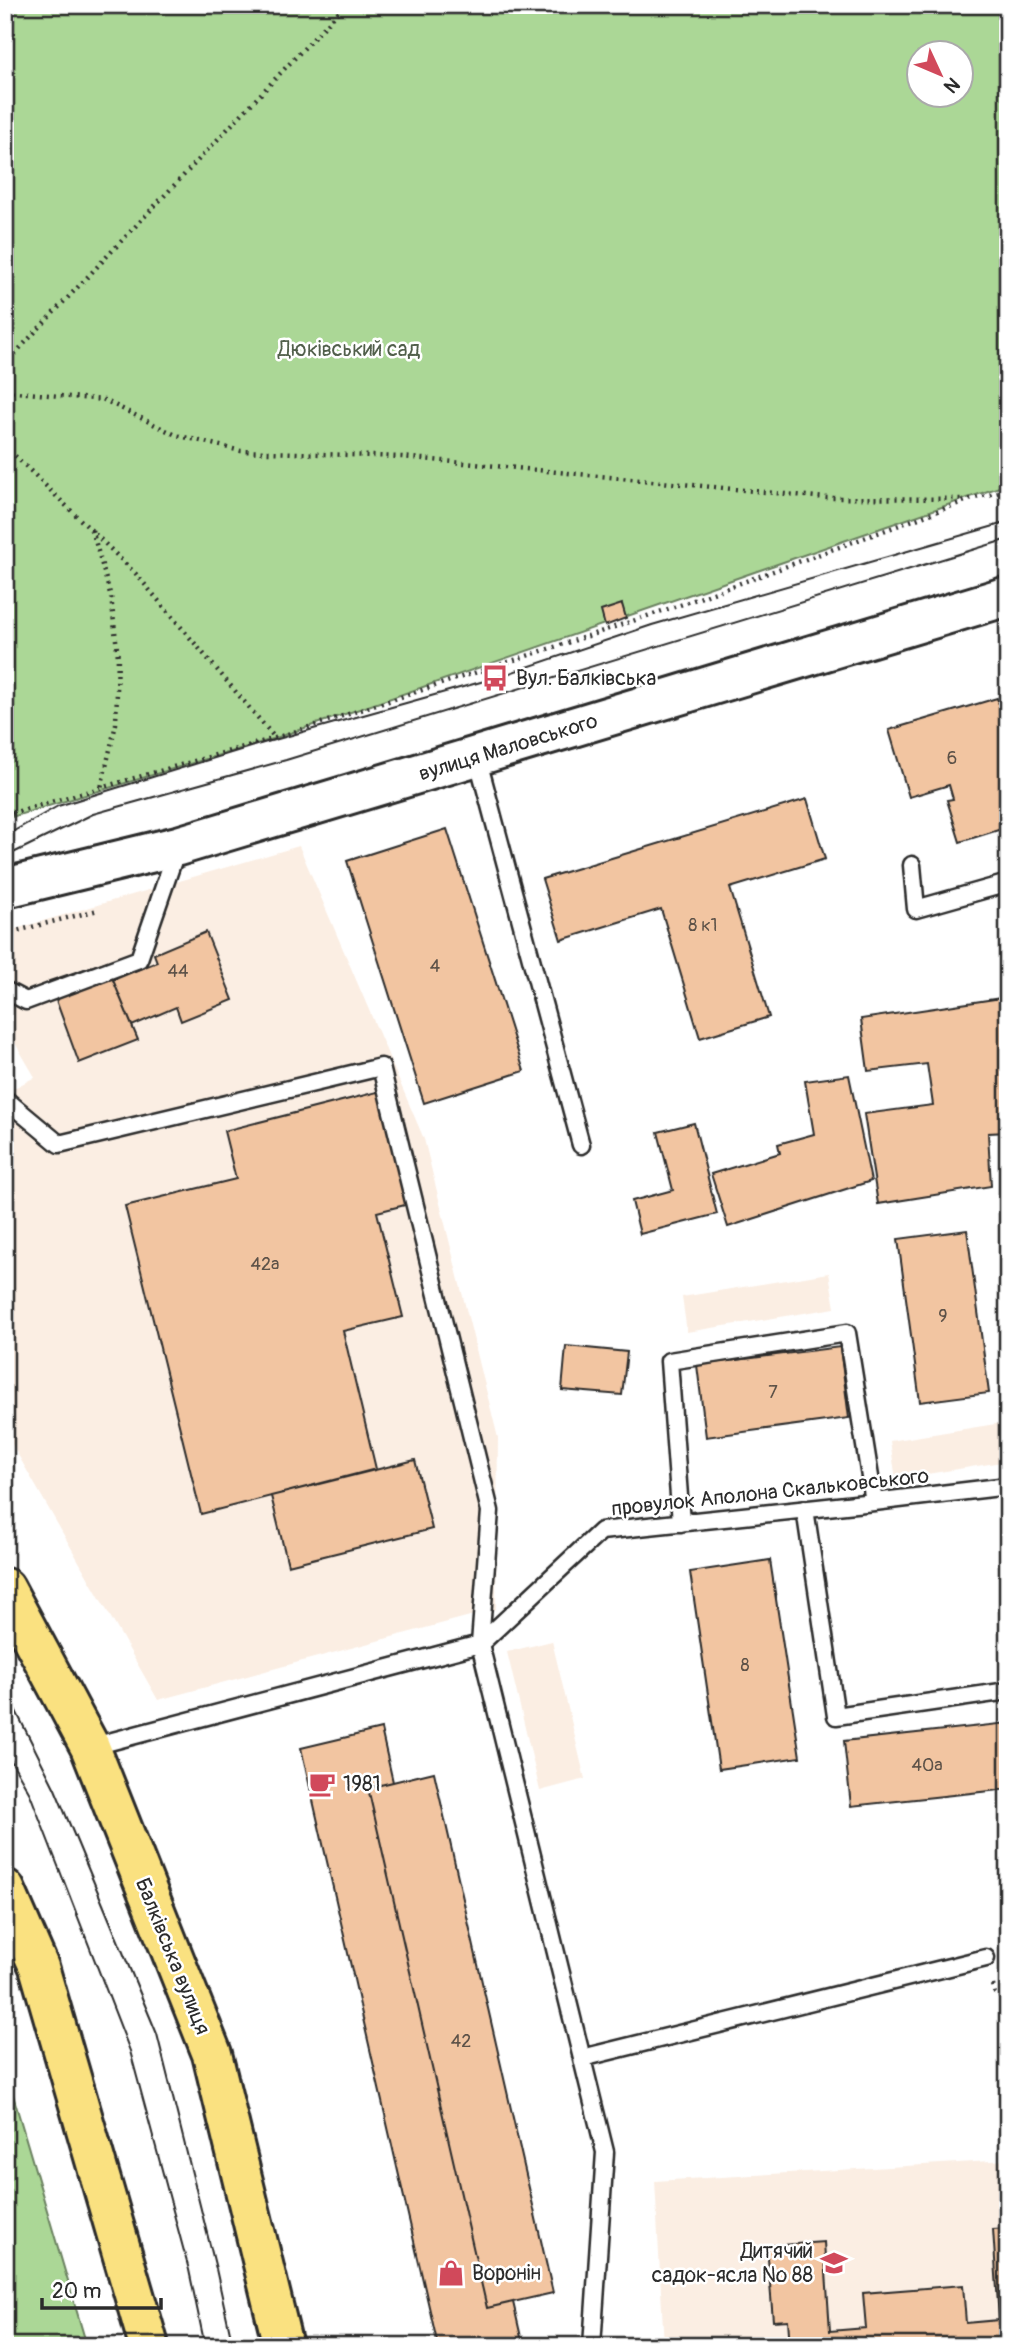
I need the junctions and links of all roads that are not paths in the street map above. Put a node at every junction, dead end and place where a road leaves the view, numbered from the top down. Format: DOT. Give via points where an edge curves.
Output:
graph roads {
  1 [pos="1008,596"];
  2 [pos="477,757"];
  3 [pos="178,846"];
  4 [pos="912,865"];
  5 [pos="1008,883"];
  6 [pos="5,888"];
  7 [pos="5,990"];
  8 [pos="5,1099"];
  9 [pos="580,1145"];
  10 [pos="1008,1486"];
  11 [pos="874,1502"];
  12 [pos="805,1509"];
  13 [pos="681,1523"];
  14 [pos="5,1588"];
  15 [pos="480,1644"];
  16 [pos="1008,1691"];
  17 [pos="90,1747"];
  18 [pos="5,1889"];
  19 [pos="986,1958"];
  20 [pos="582,2059"];
  21 [pos="149,2346"];
  22 [pos="283,2346"];
  23 [pos="592,2346"];
  1 -- 2 [label="street, вулиця Маловського"];
  2 -- 3 [label="street, вулиця Маловського"];
  2 -- 9 [label="lane"];
  3 -- 6 [label="street, вулиця Маловського"];
  3 -- 7 [label="lane" via="139,958 26,1001"];
  4 -- 5 [label="lane" via="916,909"];
  8 -- 15 [label="lane" via="59,1144 380,1067 490,1511"];
  10 -- 11 [label="lane, провулок Аполона Скальковського"];
  11 -- 12 [label="lane, провулок Аполона Скальковського"];
  11 -- 13 [label="lane" via="847,1334 669,1361"];
  12 -- 13 [label="lane, провулок Аполона Скальковського"];
  12 -- 16 [label="lane" via="836,1716"];
  13 -- 15 [label="lane, провулок Аполона Скальковського" via="601,1531"];
  14 -- 17 [label="main road, Балківська вулиця"];
  15 -- 17 [label="lane, провулок Аполона Скальковського"];
  15 -- 20 [label="lane"];
  17 -- 22 [label="main road, Балківська вулиця" via="212,2054"];
  18 -- 21 [label="main road" via="39,1967"];
  19 -- 20 [label="lane"];
  20 -- 23 [label="lane" via="605,2152"];
}
